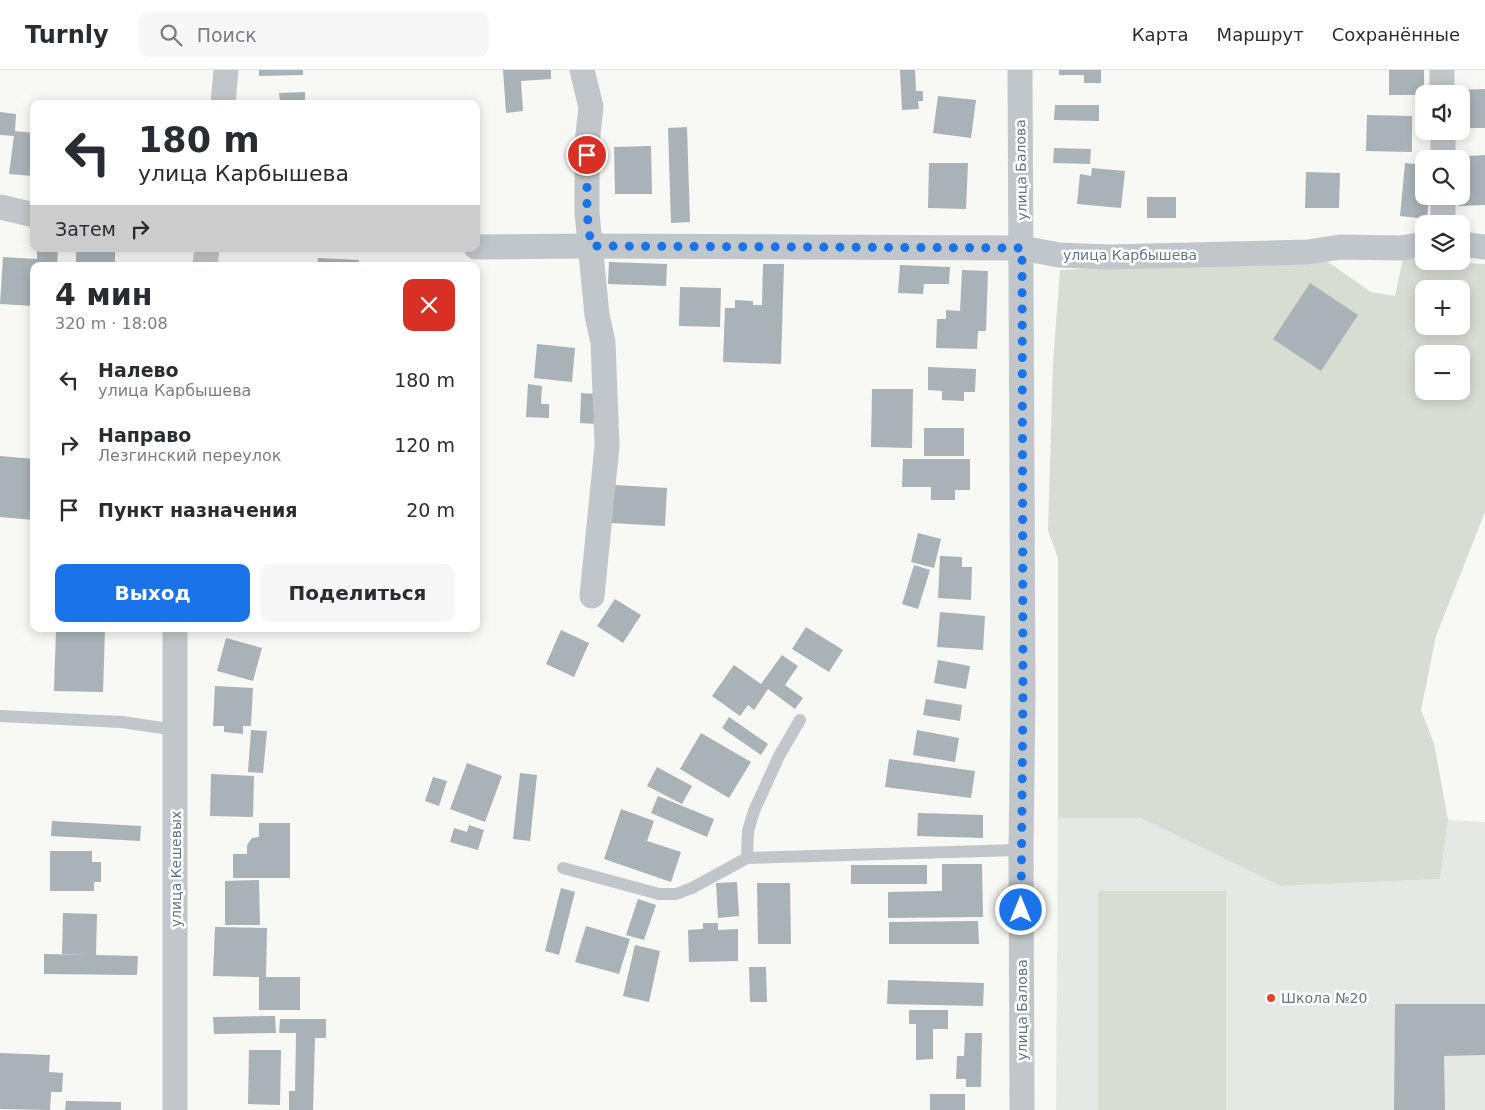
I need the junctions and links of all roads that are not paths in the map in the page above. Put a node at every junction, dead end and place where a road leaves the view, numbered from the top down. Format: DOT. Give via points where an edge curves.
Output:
graph roads {
  1 [pos="226,70"];
  2 [pos="582,70"];
  3 [pos="1020,70"];
  4 [pos="1442,70"];
  5 [pos="1442,85"];
  6 [pos="223,100"];
  7 [pos="0,207"];
  8 [pos="30,214"];
  9 [pos="1470,245"];
  10 [pos="591,246"];
  11 [pos="1415,246"];
  12 [pos="480,247"];
  13 [pos="1485,247"];
  14 [pos="1022,248"];
  15 [pos="592,596"];
  16 [pos="175,632"];
  17 [pos="0,716"];
  18 [pos="800,720"];
  19 [pos="176,730"];
  20 [pos="1021,850"];
  21 [pos="747,858"];
  22 [pos="563,868"];
  23 [pos="175,1110"];
  24 [pos="1022,1110"];
  1 -- 6 [label="street"];
  2 -- 10 [label="street" via="590,107 586,166"];
  3 -- 14 [label="street, улица Балова"];
  4 -- 5 [label="street"];
  7 -- 8 [label="street"];
  9 -- 13 [label="street"];
  10 -- 12 [label="street, улица Карбышева"];
  10 -- 14 [label="street, улица Карбышева"];
  10 -- 15 [label="street" via="603,342 607,446"];
  11 -- 14 [label="street, улица Карбышева" via="1162,256 1059,255"];
  14 -- 20 [label="street, улица Балова"];
  16 -- 19 [label="street, улица Кешевых"];
  17 -- 19 [label="lane" via="122,722"];
  18 -- 21 [label="lane" via="779,756 754,812 748,831"];
  19 -- 23 [label="street, улица Кешевых"];
  20 -- 21 [label="lane"];
  20 -- 24 [label="street, улица Балова"];
  21 -- 22 [label="lane" via="706,882 676,894 659,894"];
}
